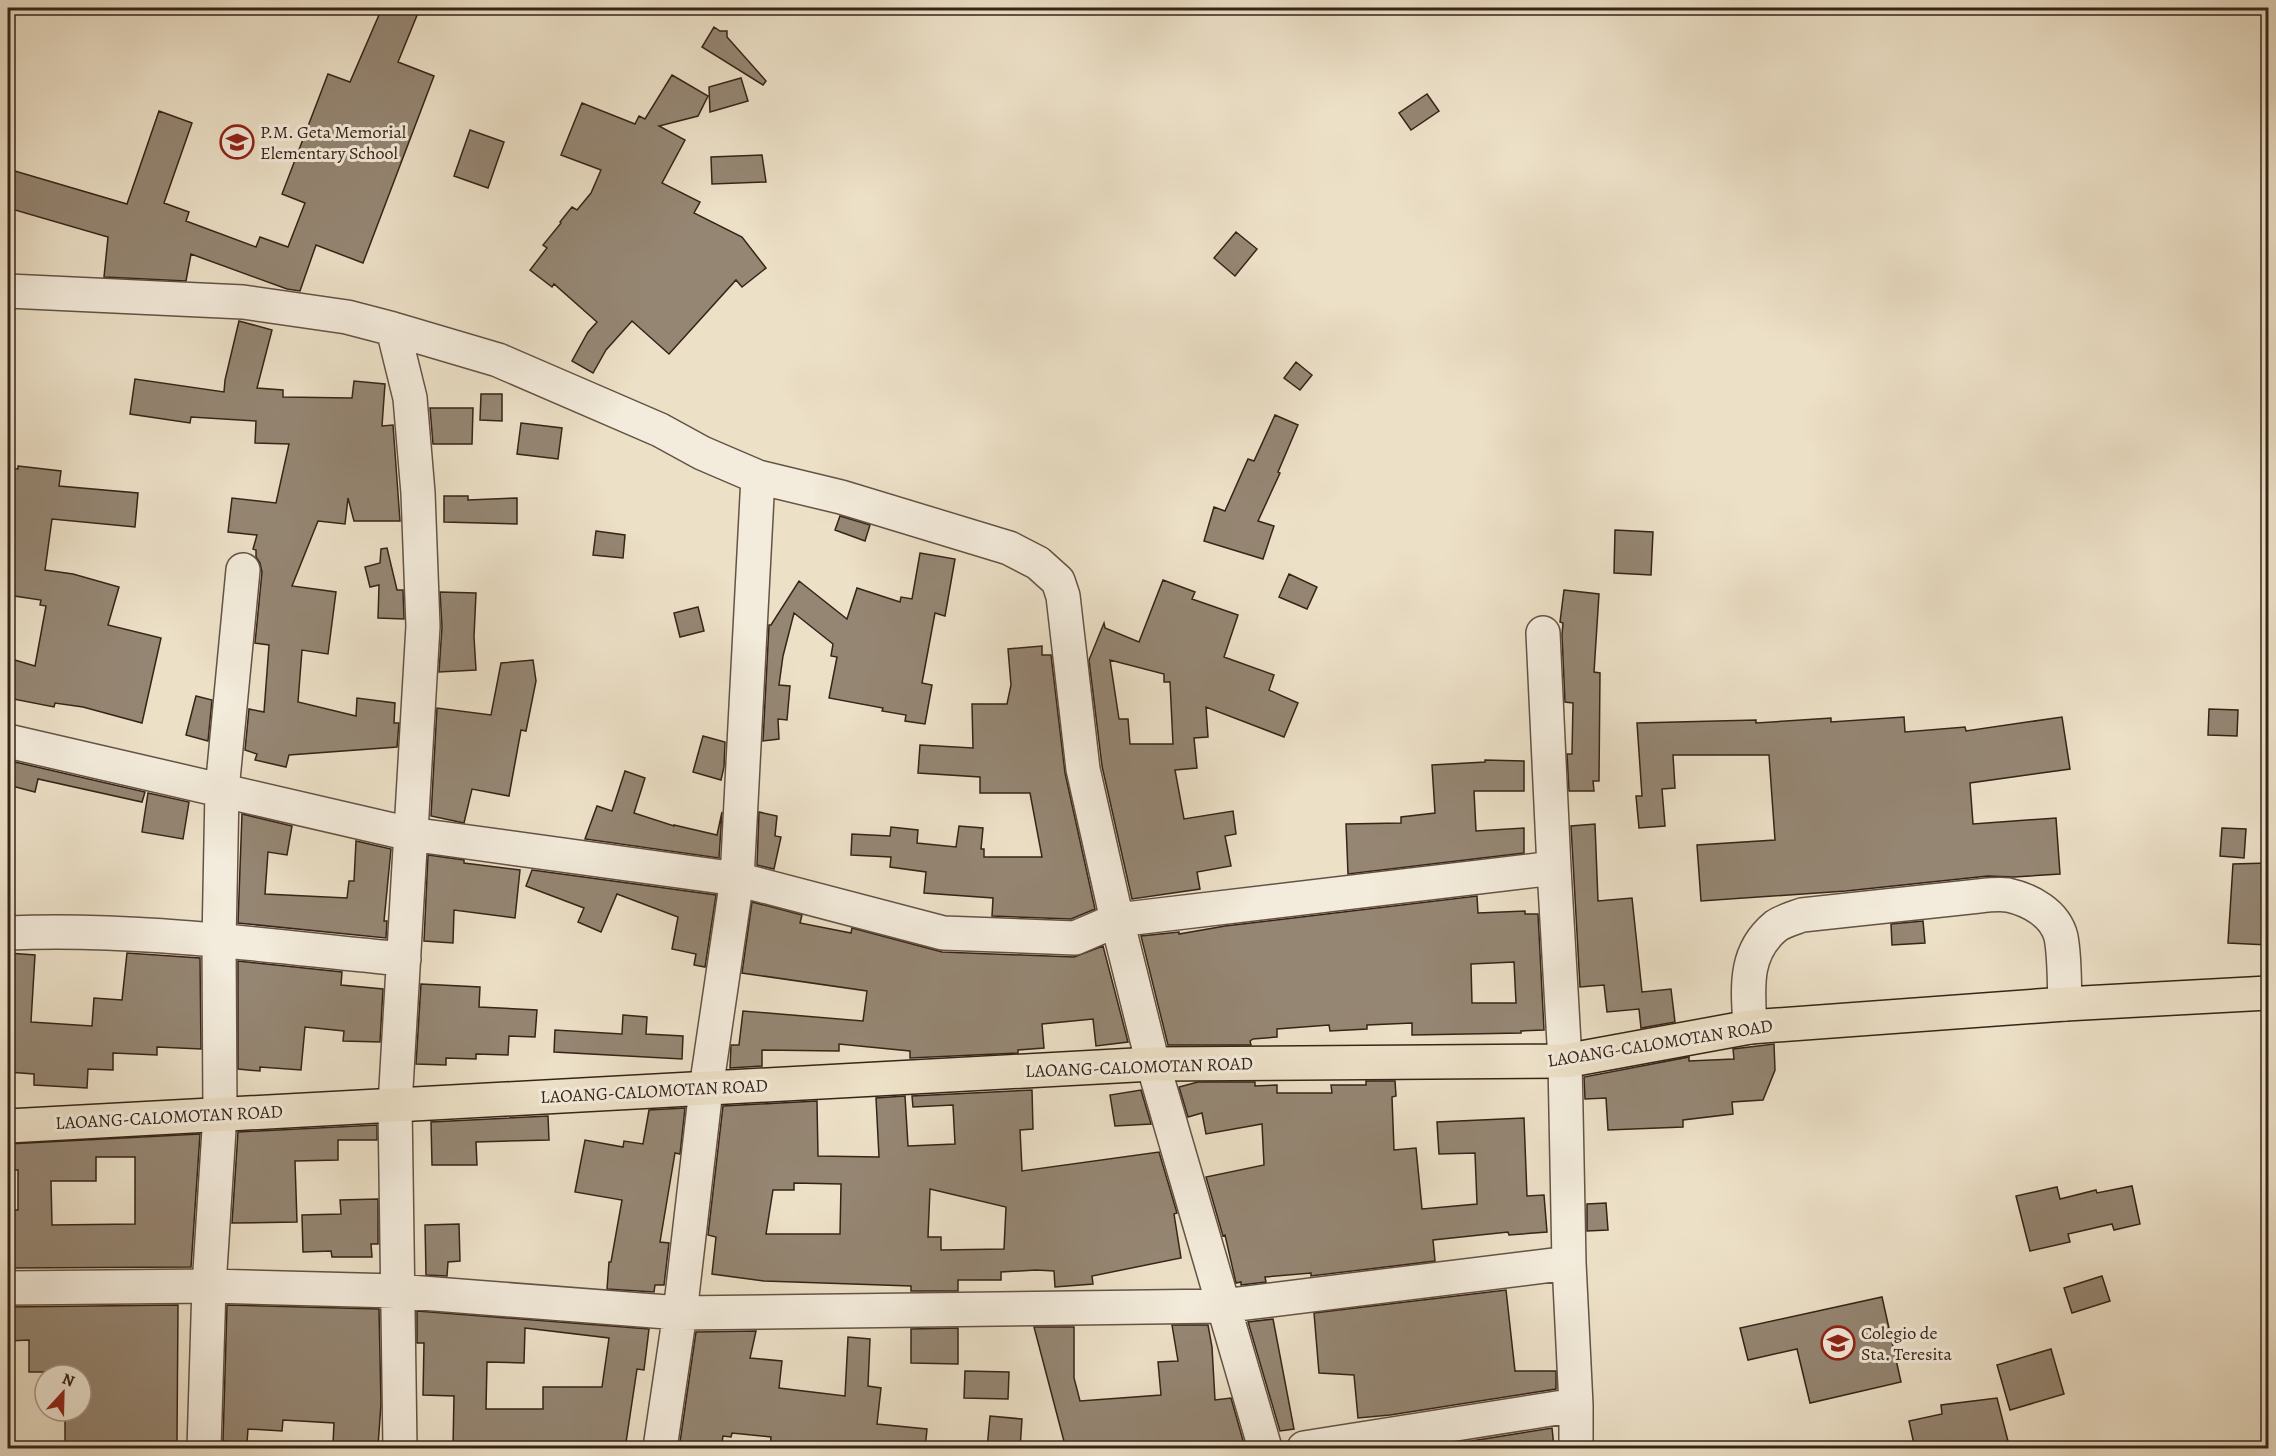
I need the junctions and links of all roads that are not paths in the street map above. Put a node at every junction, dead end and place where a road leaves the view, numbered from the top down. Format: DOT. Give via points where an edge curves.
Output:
graph roads {
  1 [pos="8,291"];
  2 [pos="393,329"];
  3 [pos="758,477"];
  4 [pos="243,570"];
  5 [pos="1543,633"];
  6 [pos="8,741"];
  7 [pos="222,790"];
  8 [pos="410,834"];
  9 [pos="1554,868"];
  10 [pos="737,879"];
  11 [pos="1117,920"];
  12 [pos="8,933"];
  13 [pos="219,942"];
  14 [pos="404,959"];
  15 [pos="2268,993"];
  16 [pos="2065,1004"];
  17 [pos="1750,1026"];
  18 [pos="1564,1061"];
  19 [pos="1153,1064"];
  20 [pos="706,1089"];
  21 [pos="395,1105"];
  22 [pos="220,1114"];
  23 [pos="8,1126"];
  24 [pos="1569,1263"];
  25 [pos="208,1286"];
  26 [pos="8,1288"];
  27 [pos="396,1291"];
  28 [pos="1222,1306"];
  29 [pos="680,1313"];
  30 [pos="1576,1405"];
  31 [pos="204,1449"];
  32 [pos="400,1449"];
  33 [pos="660,1449"];
  34 [pos="1265,1449"];
  35 [pos="1304,1449"];
  36 [pos="1576,1449"];
  1 -- 2 [label="street" via="243,302 346,317"];
  2 -- 3 [label="street" via="498,360"];
  2 -- 8 [label="street" via="410,398 423,626"];
  3 -- 10 [label="street"];
  3 -- 11 [label="street" via="841,497 1009,548 1038,563 1058,581 1065,606 1083,769"];
  4 -- 7 [label="street"];
  5 -- 9 [label="street"];
  6 -- 7 [label="street"];
  7 -- 8 [label="street"];
  7 -- 13 [label="street"];
  8 -- 10 [label="street"];
  8 -- 14 [label="street"];
  9 -- 11 [label="street"];
  9 -- 18 [label="street"];
  10 -- 11 [label="street" via="943,933 1075,938"];
  10 -- 20 [label="street"];
  11 -- 19 [label="street"];
  12 -- 13 [label="street" via="66,930"];
  13 -- 14 [label="street"];
  13 -- 22 [label="street"];
  14 -- 21 [label="street"];
  15 -- 16 [label="main road, LAOANG-CALOMOTAN ROAD"];
  16 -- 17 [label="main road, LAOANG-CALOMOTAN ROAD"];
  16 -- 17 [label="street" via="2061,938 2056,925 2038,906 2027,901 2007,895 1979,896 1802,915 1778,925 1762,941 1751,963 1747,980"];
  17 -- 18 [label="main road, LAOANG-CALOMOTAN ROAD"];
  18 -- 19 [label="main road, LAOANG-CALOMOTAN ROAD"];
  18 -- 24 [label="street"];
  19 -- 20 [label="main road, LAOANG-CALOMOTAN ROAD"];
  19 -- 28 [label="street"];
  20 -- 21 [label="main road, LAOANG-CALOMOTAN ROAD"];
  20 -- 29 [label="street"];
  21 -- 22 [label="main road, LAOANG-CALOMOTAN ROAD"];
  21 -- 27 [label="street"];
  22 -- 23 [label="main road, LAOANG-CALOMOTAN ROAD"];
  22 -- 25 [label="street"];
  24 -- 28 [label="street"];
  24 -- 30 [label="street"];
  25 -- 26 [label="street"];
  25 -- 27 [label="street"];
  25 -- 31 [label="street"];
  27 -- 29 [label="street"];
  27 -- 32 [label="street"];
  28 -- 29 [label="street"];
  28 -- 34 [label="street"];
  29 -- 33 [label="street"];
  30 -- 35 [label="street"];
  30 -- 36 [label="street"];
}
